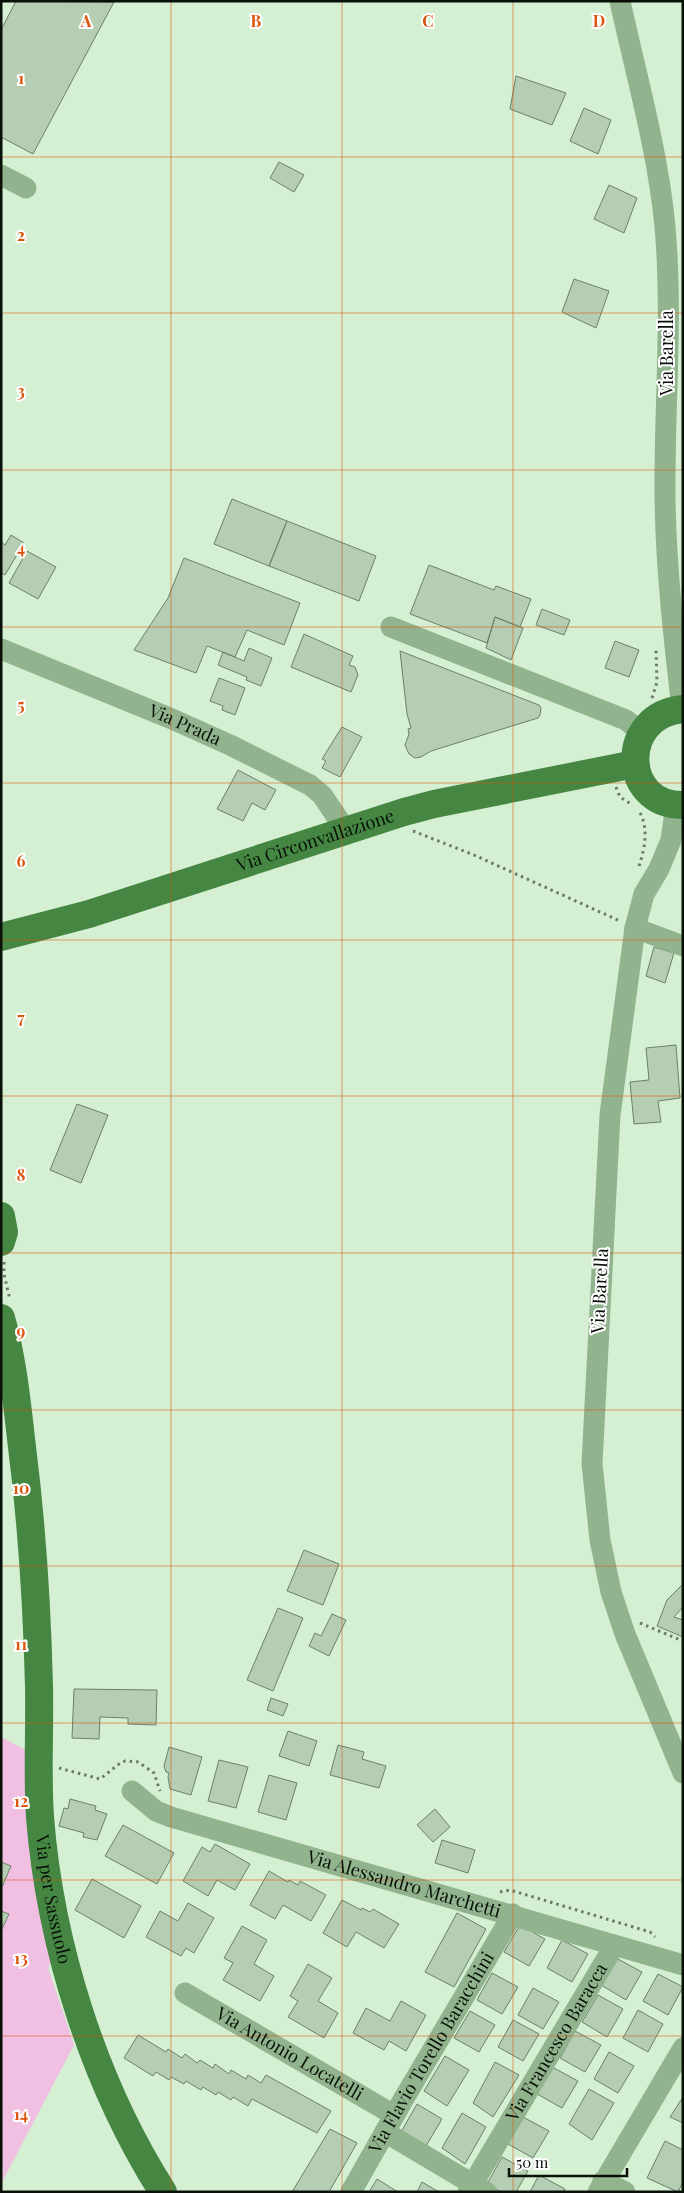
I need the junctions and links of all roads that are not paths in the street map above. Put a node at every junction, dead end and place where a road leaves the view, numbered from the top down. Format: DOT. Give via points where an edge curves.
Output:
graph roads {
  1 [pos="620,1"];
  2 [pos="1,175"];
  3 [pos="26,188"];
  4 [pos="391,627"];
  5 [pos="1,649"];
  6 [pos="682,709"];
  7 [pos="641,732"];
  8 [pos="635,764"];
  9 [pos="679,805"];
  10 [pos="347,832"];
  11 [pos="634,928"];
  12 [pos="1,937"];
  13 [pos="683,946"];
  14 [pos="1,1216"];
  15 [pos="5,1248"];
  16 [pos="6,1312"];
  17 [pos="8,1374"];
  18 [pos="683,1773"];
  19 [pos="132,1791"];
  20 [pos="513,1914"];
  21 [pos="614,1946"];
  22 [pos="683,1965"];
  23 [pos="185,1993"];
  24 [pos="683,2048"];
  25 [pos="389,2123"];
  26 [pos="601,2187"];
  27 [pos="476,2189"];
  28 [pos="164,2192"];
  29 [pos="351,2192"];
  30 [pos="625,2192"];
  1 -- 6 [label="street, Via Barella" via="649,130 665,226 667,568"];
  2 -- 3 [label="street"];
  4 -- 7 [label="street" via="626,720"];
  5 -- 10 [label="street, Via Prada" via="172,719 310,785 322,795"];
  6 -- 7 [label="main road" via="658,715"];
  7 -- 8 [label="main road" via="635,748"];
  8 -- 9 [label="main road" via="638,776 653,795"];
  8 -- 10 [label="main road, Via Circonvallazione" via="434,804"];
  9 -- 11 [label="street, Via Barella" via="669,846 644,894"];
  10 -- 12 [label="main road, Via Circonvallazione" via="89,914"];
  11 -- 13 [label="street"];
  11 -- 18 [label="street, Via Barella" via="610,1116 592,1464 599,1531 611,1592 625,1634"];
  14 -- 15 [label="main road"];
  16 -- 17 [label="main road, Via per Sassuolo"];
  17 -- 28 [label="main road, Via per Sassuolo" via="27,1484 39,1688 40,1815 50,1895 63,1954 94,2052 128,2127"];
  19 -- 20 [label="street, Via Alessandro Marchetti" via="156,1812 171,1817"];
  20 -- 21 [label="street, Via Alessandro Marchetti"];
  20 -- 25 [label="street, Via Flavio Torello Baracchini"];
  21 -- 22 [label="street, Via Alessandro Marchetti"];
  21 -- 27 [label="street, Via Francesco Baracca"];
  23 -- 25 [label="street, Via Antonio Locatelli"];
  24 -- 26 [label="street"];
  25 -- 27 [label="street, Via Antonio Locatelli"];
  25 -- 29 [label="street, Via Flavio Torello Baracchini"];
  26 -- 30 [label="street"];
}
